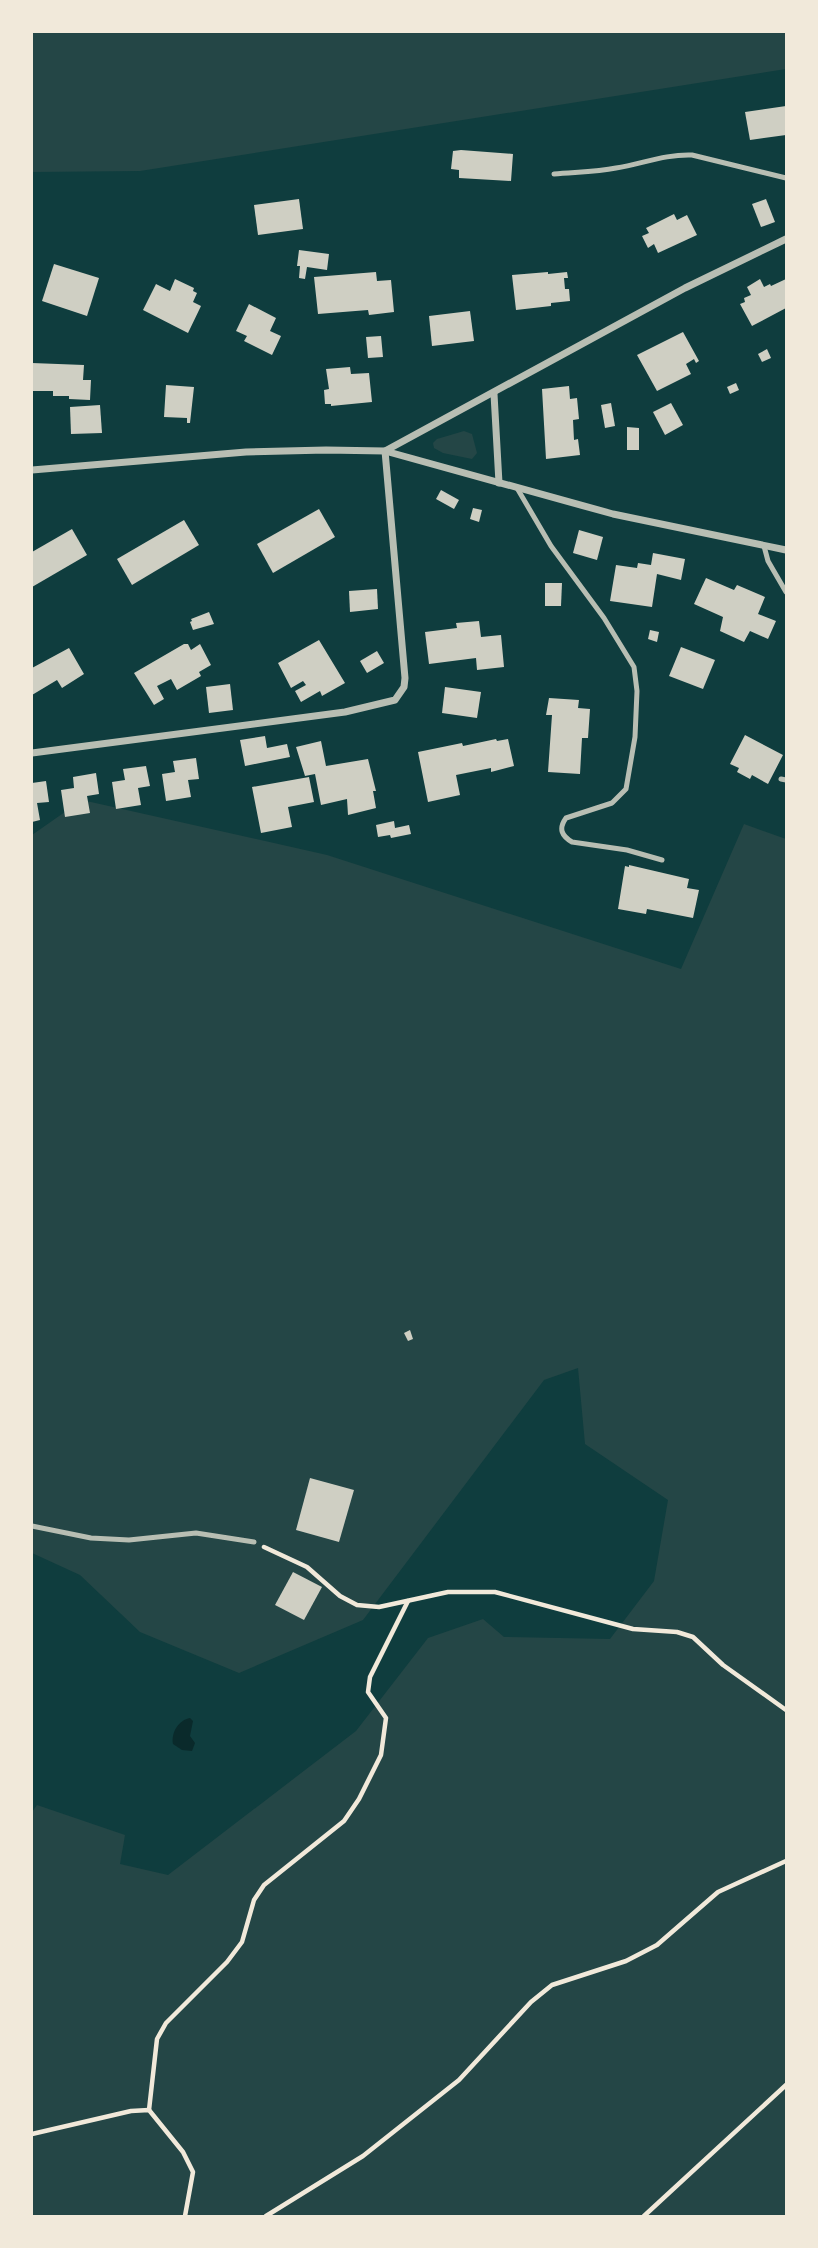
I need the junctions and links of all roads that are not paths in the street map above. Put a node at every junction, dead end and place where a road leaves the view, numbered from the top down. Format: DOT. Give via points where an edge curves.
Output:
graph roads {
  1 [pos="554,174"];
  2 [pos="786,178"];
  3 [pos="786,239"];
  4 [pos="494,394"];
  5 [pos="384,451"];
  6 [pos="32,470"];
  7 [pos="499,483"];
  8 [pos="517,488"];
  9 [pos="764,546"];
  10 [pos="786,550"];
  11 [pos="786,592"];
  12 [pos="32,753"];
  13 [pos="662,860"];
  14 [pos="32,1526"];
  15 [pos="254,1542"];
  1 -- 2 [label="lane" via="692,155"];
  3 -- 4 [label="street" via="685,288"];
  4 -- 5 [label="street"];
  4 -- 7 [label="street"];
  5 -- 6 [label="street" via="246,452"];
  5 -- 7 [label="street"];
  5 -- 12 [label="street" via="405,678 395,700 345,712"];
  7 -- 8 [label="street"];
  8 -- 9 [label="street"];
  8 -- 13 [label="lane" via="634,667 635,737 626,789 612,803 566,818 562,832 572,842 627,849"];
  9 -- 10 [label="street"];
  9 -- 11 [label="lane"];
  14 -- 15 [label="lane" via="91,1538 129,1540 196,1533"];
}
